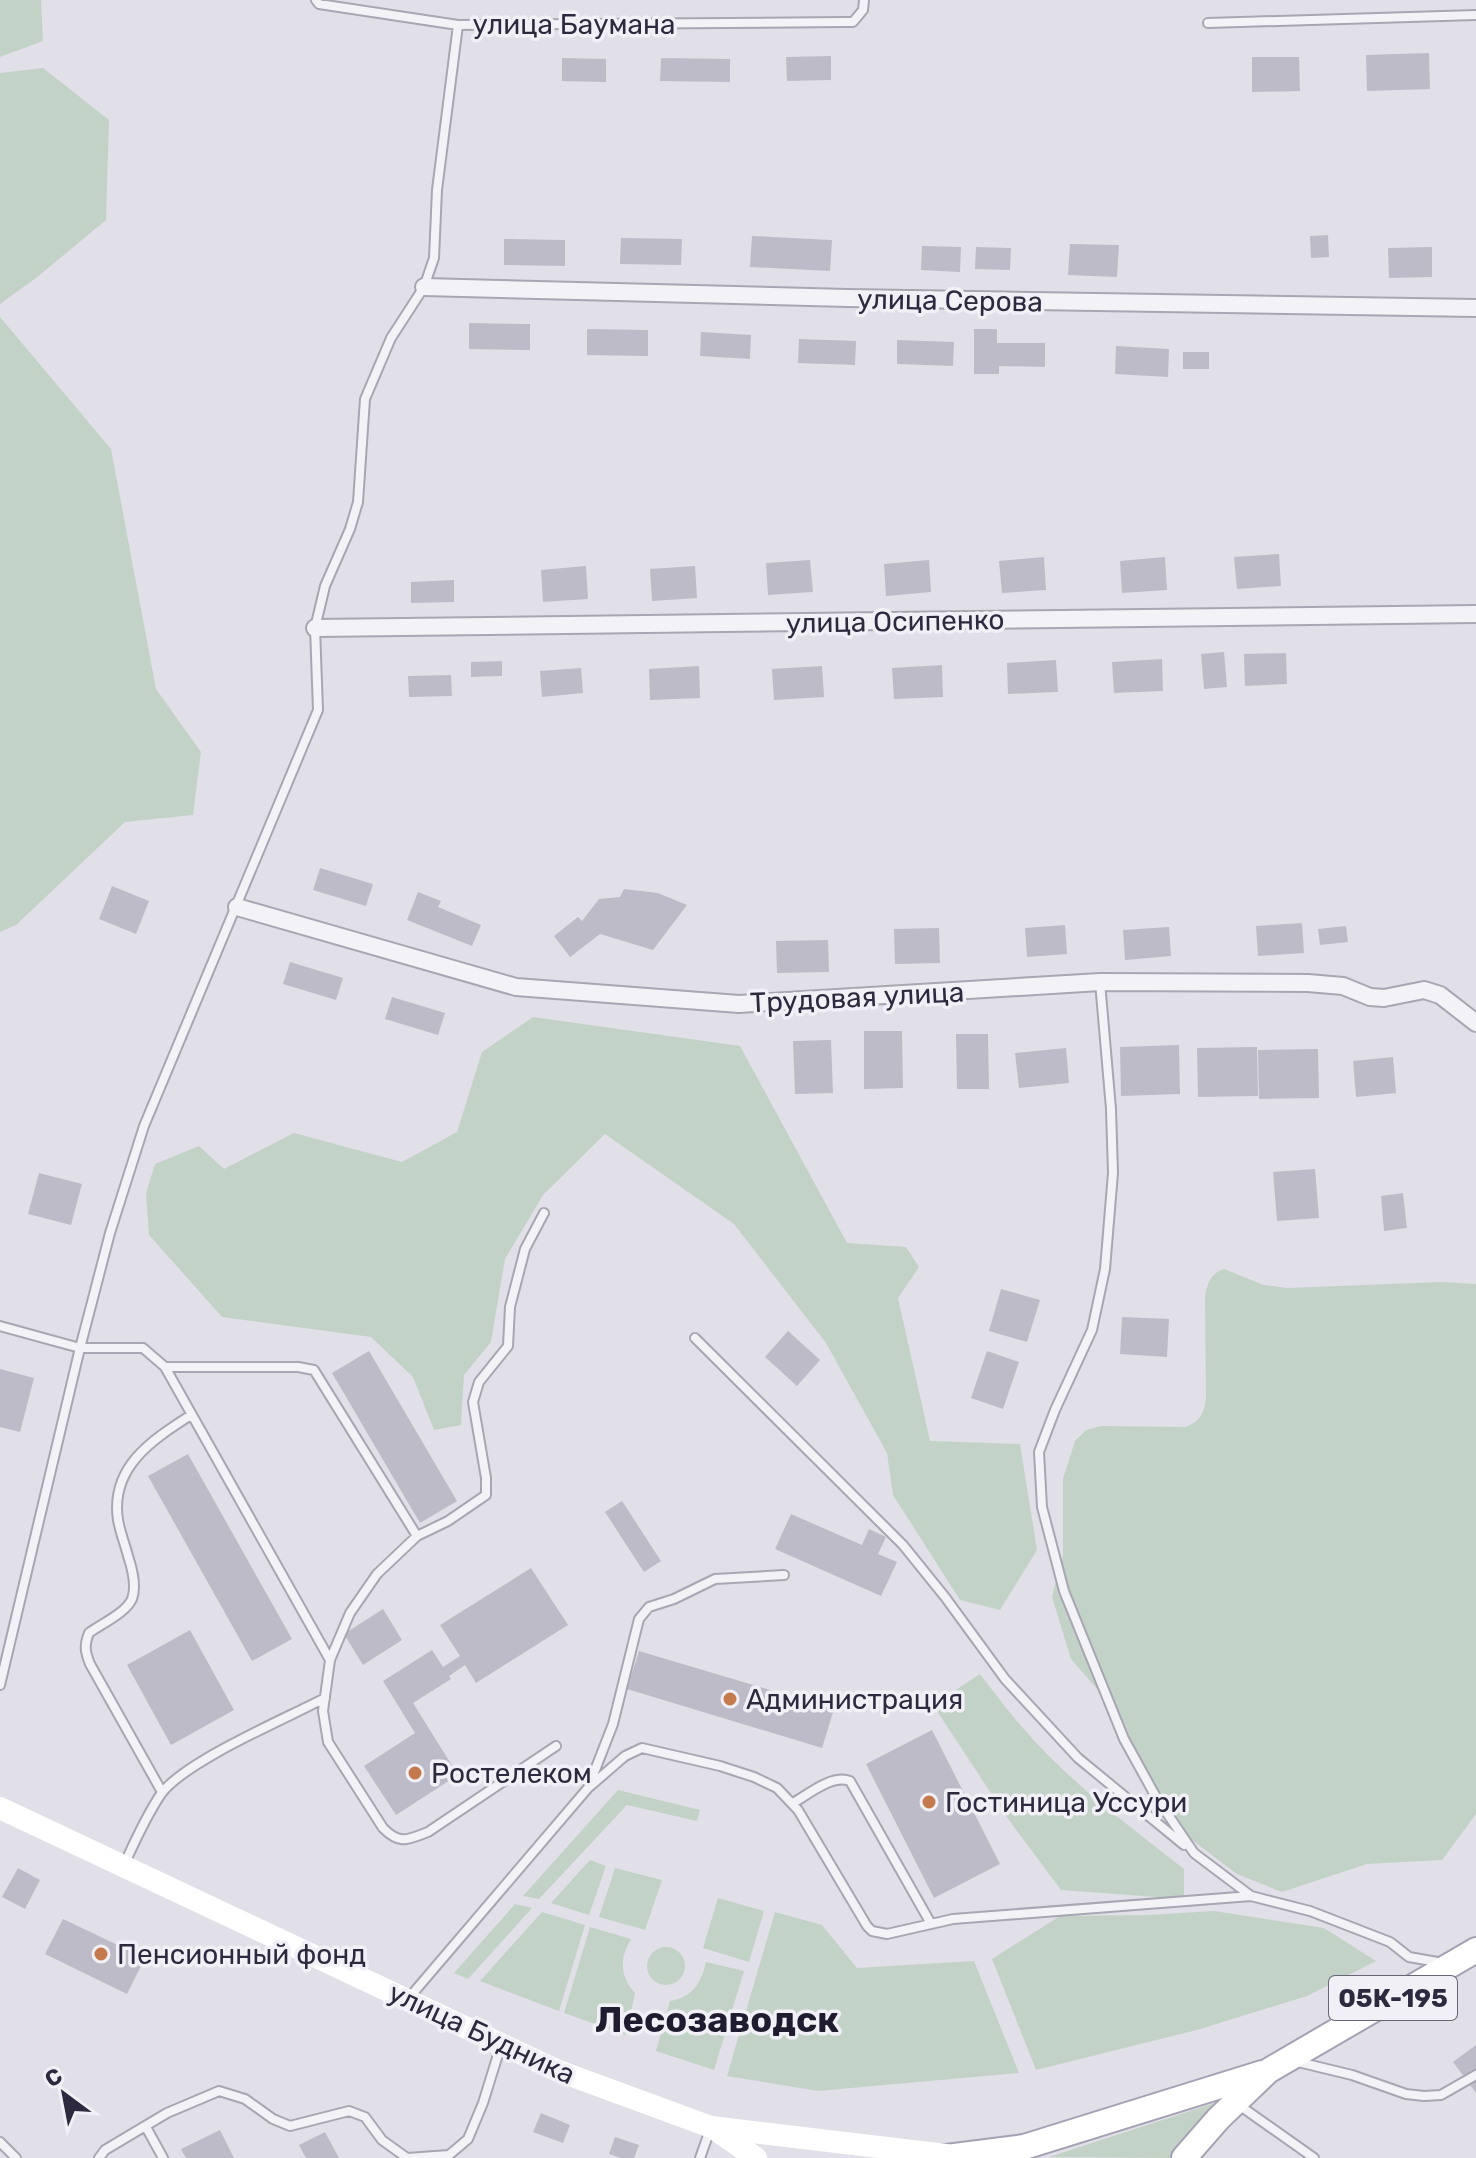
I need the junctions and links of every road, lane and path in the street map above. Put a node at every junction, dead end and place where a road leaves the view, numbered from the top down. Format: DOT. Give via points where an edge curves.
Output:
graph roads {
  1 [pos="864,0"];
  2 [pos="318,2"];
  3 [pos="1476,15"];
  4 [pos="1208,23"];
  5 [pos="458,25"];
  6 [pos="424,287"];
  7 [pos="1476,308"];
  8 [pos="1476,614"];
  9 [pos="315,628"];
  10 [pos="237,907"];
  11 [pos="1100,982"];
  12 [pos="1476,1023"];
  13 [pos="544,1213"];
  14 [pos="0,1326"];
  15 [pos="695,1338"];
  16 [pos="80,1348"];
  17 [pos="165,1367"];
  18 [pos="191,1415"];
  19 [pos="417,1536"];
  20 [pos="784,1575"];
  21 [pos="330,1660"];
  22 [pos="0,1685"];
  23 [pos="325,1698"];
  24 [pos="556,1746"];
  25 [pos="588,1788"];
  26 [pos="162,1792"];
  27 [pos="793,1803"];
  28 [pos="0,1808"];
  29 [pos="1194,1853"];
  30 [pos="124,1866"];
  31 [pos="1251,1896"];
  32 [pos="930,1922"];
  33 [pos="1476,1950"];
  34 [pos="1450,1965"];
  35 [pos="407,2000"];
  36 [pos="501,2044"];
  37 [pos="1278,2066"];
  38 [pos="1476,2075"];
  39 [pos="1235,2102"];
  40 [pos="146,2127"];
  41 [pos="711,2127"];
  42 [pos="0,2142"];
  43 [pos="983,2156"];
  44 [pos="942,2157"];
  45 [pos="16,2158"];
  46 [pos="99,2158"];
  47 [pos="163,2158"];
  48 [pos="700,2158"];
  49 [pos="756,2158"];
  50 [pos="1184,2158"];
  51 [pos="1314,2158"];
  1 -- 5 [label="lane, улица Баумана" via="853,22"];
  2 -- 5 [label="lane, улица Баумана"];
  3 -- 4 [label="lane"];
  5 -- 6 [label="lane" via="434,258"];
  6 -- 7 [label="street, улица Серова"];
  6 -- 9 [label="lane" via="391,338 365,399 358,502 321,596"];
  8 -- 9 [label="street, улица Осипенко"];
  9 -- 10 [label="lane" via="318,710"];
  10 -- 11 [label="street, Трудовая улица" via="516,987 623,997 739,1004"];
  10 -- 16 [label="lane" via="144,1126"];
  11 -- 12 [label="street, Трудовая улица" via="1308,983 1384,998 1424,990 1440,995"];
  11 -- 29 [label="lane" via="1113,1173 1105,1269 1092,1330 1039,1452 1042,1507 1064,1591 1124,1739"];
  13 -- 19 [label="lane" via="525,1249 510,1307 508,1346 479,1382 473,1402 486,1495"];
  14 -- 16 [label="lane"];
  15 -- 29 [label="lane" via="903,1545 1005,1679 1078,1758"];
  16 -- 17 [label="lane" via="143,1348"];
  16 -- 22 [label="lane"];
  17 -- 18 [label="lane"];
  17 -- 19 [label="lane" via="314,1370"];
  18 -- 21 [label="lane"];
  18 -- 26 [label="lane" via="140,1453 123,1474 118,1520 134,1592 131,1602 89,1633 85,1642 90,1664"];
  19 -- 21 [label="lane" via="377,1574 350,1613"];
  20 -- 25 [label="lane" via="715,1579 649,1607 639,1619 613,1724"];
  21 -- 23 [label="lane"];
  23 -- 24 [label="lane" via="328,1742 383,1828 404,1841 428,1832"];
  23 -- 26 [label="lane" via="194,1766"];
  25 -- 27 [label="lane" via="642,1748 754,1777"];
  25 -- 35 [label="lane"];
  26 -- 30 [label="lane"];
  27 -- 32 [label="lane" via="872,1931 887,1934"];
  27 -- 32 [label="lane" via="826,1784 850,1781"];
  28 -- 30 [label="main road, улица Будника"];
  29 -- 31 [label="lane"];
  30 -- 35 [label="main road, улица Будника"];
  31 -- 32 [label="lane"];
  31 -- 34 [label="lane" via="1350,1926 1390,1942 1409,1957"];
  33 -- 34 [label="main road, 05К-195"];
  34 -- 37 [label="main road, 05К-195"];
  35 -- 36 [label="main road, улица Будника"];
  36 -- 40 [label="lane" via="468,2139 449,2155 407,2158 382,2140 365,2117 349,2111 290,2126 245,2099 219,2091"];
  36 -- 41 [label="main road, улица Будника"];
  37 -- 38 [label="lane" via="1352,2075 1424,2096 1441,2095"];
  37 -- 39 [label="main road"];
  37 -- 43 [label="main road" via="1070,2134"];
  39 -- 50 [label="main road"];
  39 -- 51 [label="lane"];
  40 -- 46 [label="lane"];
  40 -- 47 [label="lane"];
  41 -- 44 [label="main road, улица Будника"];
  41 -- 48 [label="lane"];
  41 -- 49 [label="main road"];
  42 -- 45 [label="lane"];
  43 -- 44 [label="main road"];
}
